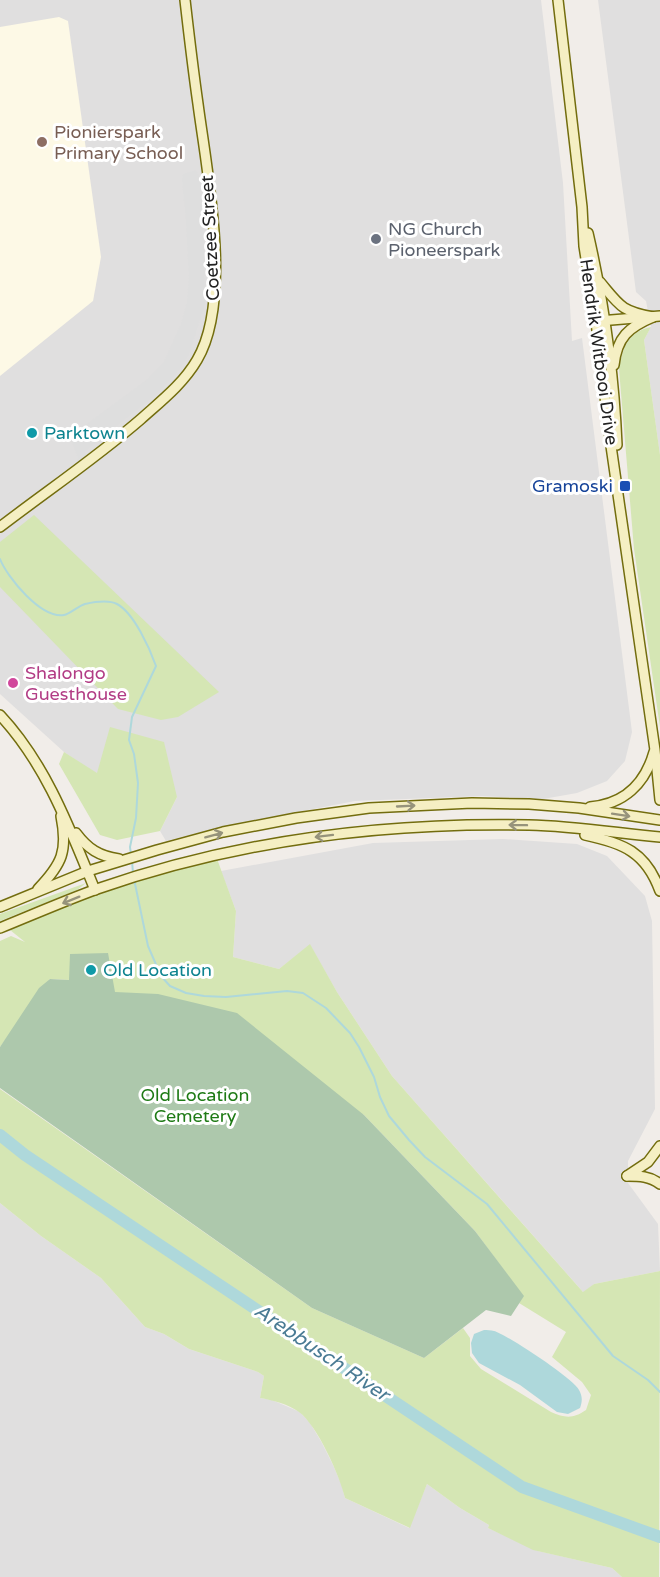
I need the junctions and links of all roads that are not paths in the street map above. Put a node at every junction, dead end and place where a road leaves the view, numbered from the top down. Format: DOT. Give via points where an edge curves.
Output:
graph roads {
  1 [pos="185,0"];
  2 [pos="558,0"];
  3 [pos="582,207"];
  4 [pos="598,281"];
  5 [pos="657,316"];
  6 [pos="601,321"];
  7 [pos="613,376"];
  8 [pos="618,496"];
  9 [pos="0,527"];
  10 [pos="0,715"];
  11 [pos="655,750"];
  12 [pos="660,764"];
  13 [pos="660,800"];
  14 [pos="58,803"];
  15 [pos="579,808"];
  16 [pos="660,820"];
  17 [pos="68,821"];
  18 [pos="548,826"];
  19 [pos="660,837"];
  20 [pos="123,859"];
  21 [pos="88,871"];
  22 [pos="95,890"];
  23 [pos="37,891"];
  24 [pos="660,891"];
  25 [pos="0,907"];
  26 [pos="0,928"];
  27 [pos="660,1146"];
  28 [pos="660,1184"];
  1 -- 9 [label="main road, Coetzee Street" via="207,168 214,258 215,302 203,344 192,366 164,399"];
  2 -- 3 [label="main road, Hendrik Witbooi Drive"];
  3 -- 4 [label="main road, Hendrik Witbooi Drive"];
  3 -- 6 [label="main road, Hendrik Witbooi Drive" via="584,246"];
  4 -- 5 [label="main road" via="626,310"];
  4 -- 6 [label="main road, Hendrik Witbooi Drive"];
  5 -- 6 [label="main road"];
  5 -- 7 [label="main road" via="636,324 622,339"];
  6 -- 7 [label="main road, Hendrik Witbooi Drive"];
  6 -- 8 [label="main road, Hendrik Witbooi Drive"];
  7 -- 8 [label="main road, Hendrik Witbooi Drive"];
  8 -- 11 [label="main road, Hendrik Witbooi Drive"];
  10 -- 14 [label="main road" via="30,753"];
  11 -- 12 [label="main road"];
  11 -- 13 [label="main road, Hendrik Witbooi Drive"];
  11 -- 15 [label="main road" via="642,780 626,796 600,806"];
  14 -- 17 [label="main road"];
  14 -- 23 [label="main road" via="63,856"];
  15 -- 16 [label="main road, one-way"];
  20 -- 15 [label="main road, one-way" via="223,832 369,808 472,802"];
  17 -- 20 [label="main road" via="93,851"];
  17 -- 21 [label="main road"];
  18 -- 19 [label="main road"];
  18 -- 22 [label="main road, one-way" via="374,830 285,841 160,870"];
  18 -- 24 [label="main road" via="628,848 650,868"];
  20 -- 21 [label="main road"];
  21 -- 22 [label="main road"];
  21 -- 23 [label="main road"];
  22 -- 26 [label="main road, one-way"];
  23 -- 25 [label="main road"];
  27 -- 28 [label="main road" via="648,1162 627,1176 644,1176"];
}
